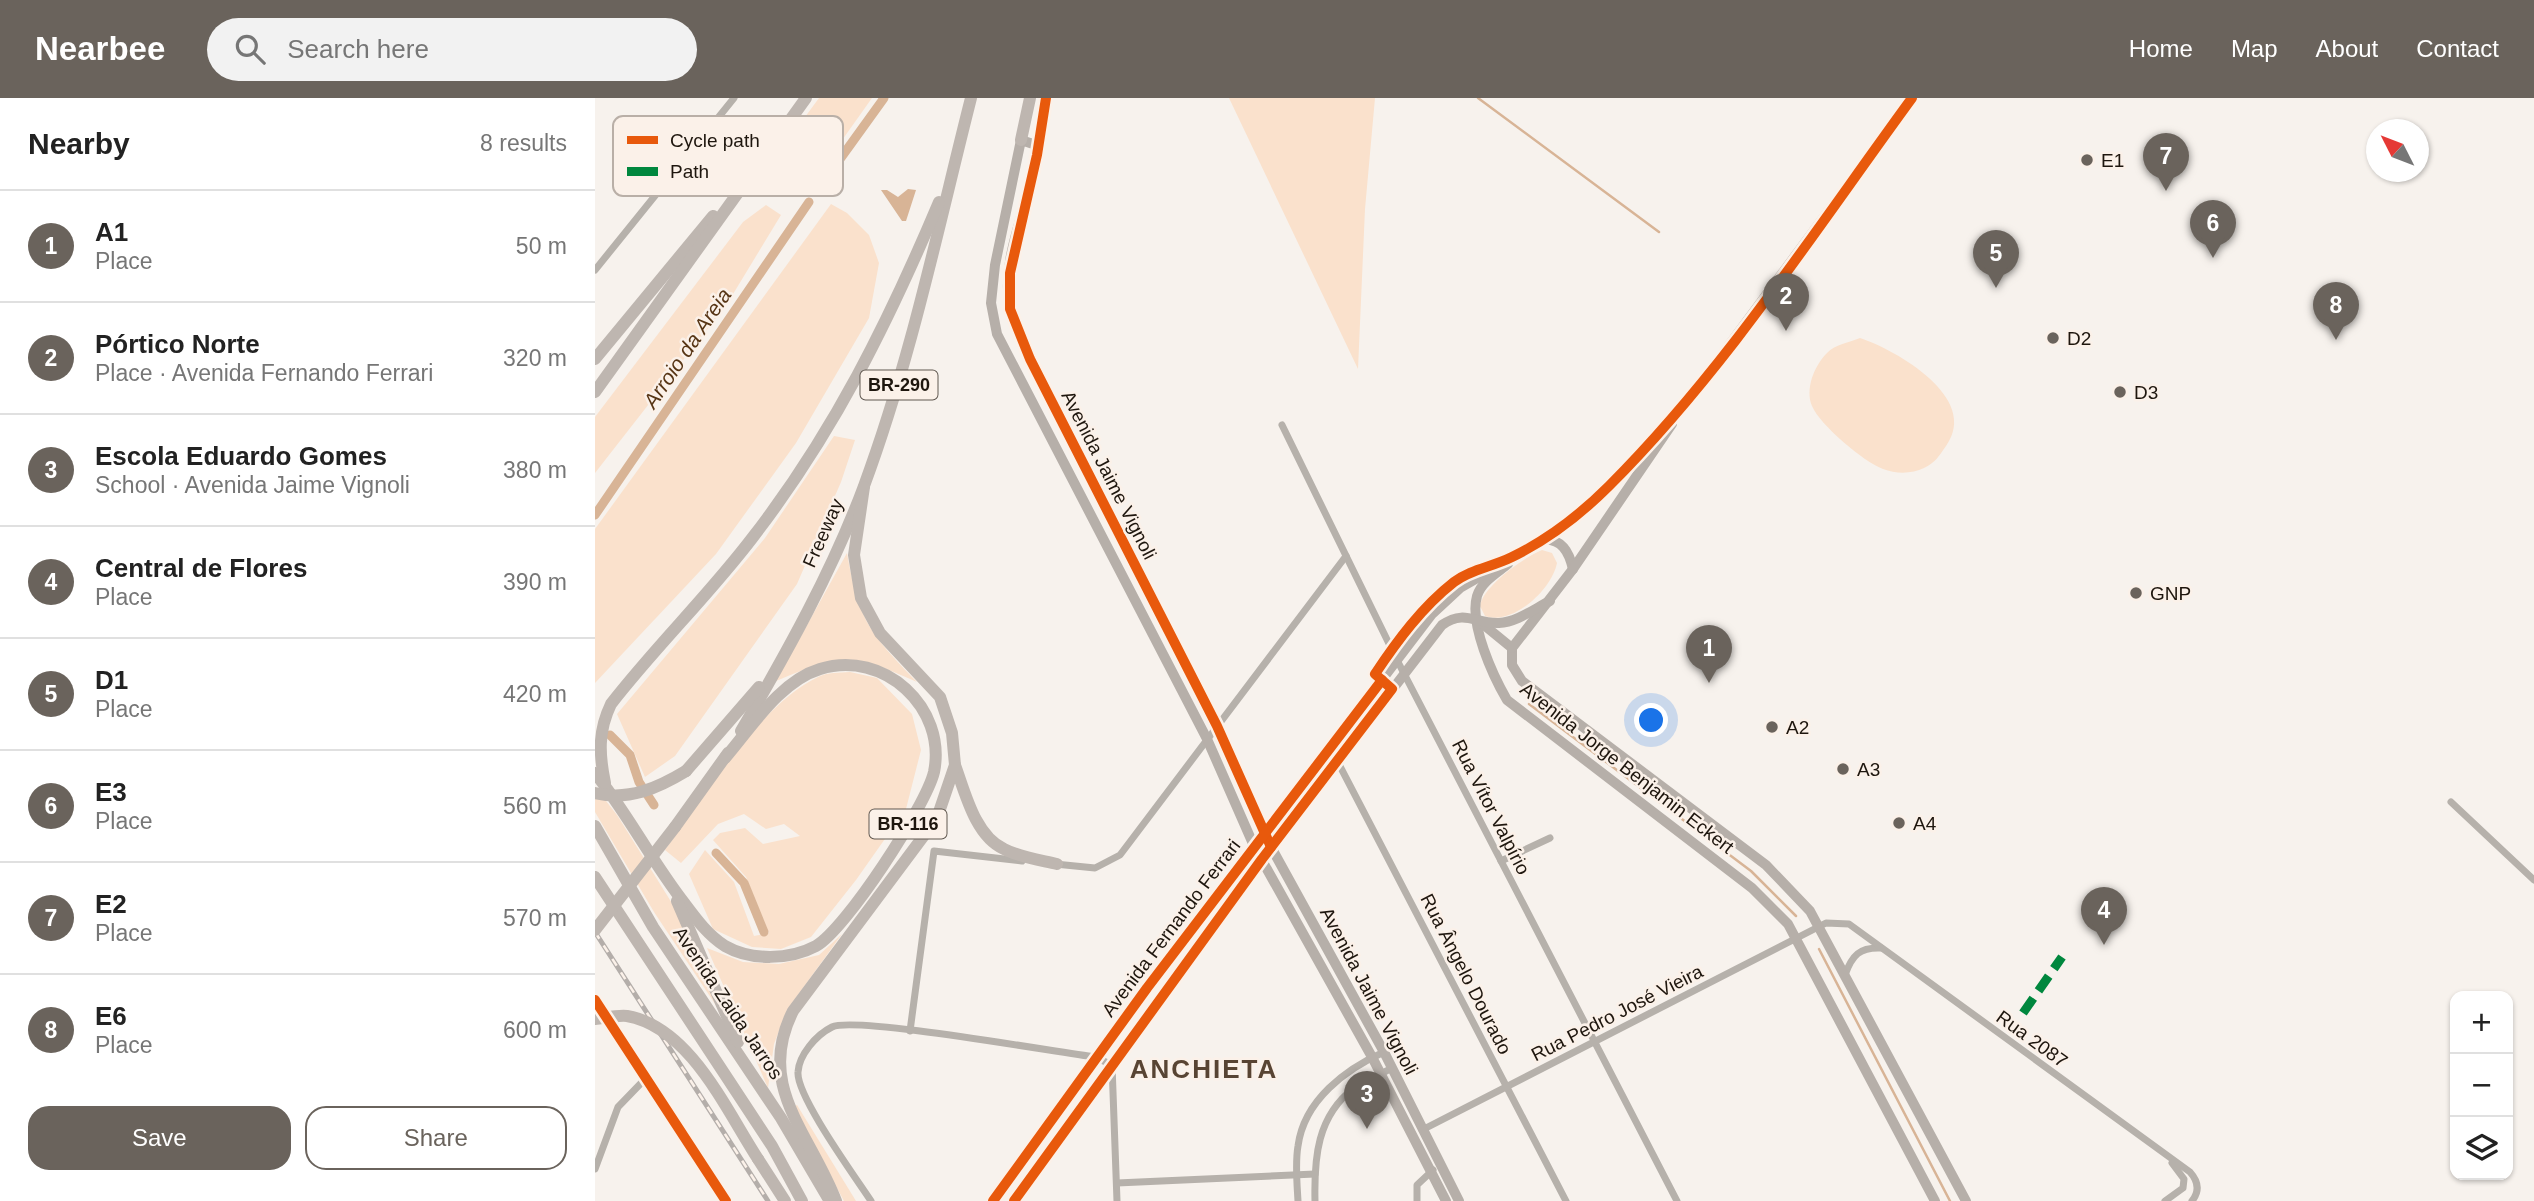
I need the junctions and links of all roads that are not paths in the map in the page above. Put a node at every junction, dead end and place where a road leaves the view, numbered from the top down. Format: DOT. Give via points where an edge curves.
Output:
graph roads {
  1 [pos="734,98"];
  2 [pos="806,98"];
  3 [pos="971,98"];
  4 [pos="1030,98"];
  5 [pos="1912,98"];
  6 [pos="1046,99"];
  7 [pos="719,116"];
  8 [pos="793,116"];
  9 [pos="1021,140"];
  10 [pos="1039,146"];
  11 [pos="1016,159"];
  12 [pos="1034,165"];
  13 [pos="952,172"];
  14 [pos="655,196"];
  15 [pos="729,196"];
  16 [pos="735,196"];
  17 [pos="595,270"];
  18 [pos="595,359"];
  19 [pos="1695,391"];
  20 [pos="595,392"];
  21 [pos="1282,425"];
  22 [pos="1066,429"];
  23 [pos="1050,436"];
  24 [pos="864,487"];
  25 [pos="1540,540"];
  26 [pos="1521,553"];
  27 [pos="1346,556"];
  28 [pos="1573,569"];
  29 [pos="1550,601"];
  30 [pos="1478,621"];
  31 [pos="1512,648"];
  32 [pos="786,653"];
  33 [pos="1397,660"];
  34 [pos="1404,674"];
  35 [pos="1217,726"];
  36 [pos="1206,739"];
  37 [pos="1330,747"];
  38 [pos="725,758"];
  39 [pos="1338,760"];
  40 [pos="955,765"];
  41 [pos="1311,772"];
  42 [pos="595,773"];
  43 [pos="600,790"];
  44 [pos="2451,802"];
  45 [pos="595,826"];
  46 [pos="1264,833"];
  47 [pos="1550,838"];
  48 [pos="1254,846"];
  49 [pos="1271,847"];
  50 [pos="1262,859"];
  51 [pos="1500,861"];
  52 [pos="1057,864"];
  53 [pos="595,877"];
  54 [pos="2534,880"];
  55 [pos="670,884"];
  56 [pos="1823,925"];
  57 [pos="595,930"];
  58 [pos="1797,938"];
  59 [pos="1882,948"];
  60 [pos="1845,975"];
  61 [pos="1147,988"];
  62 [pos="1160,998"];
  63 [pos="595,1000"];
  64 [pos="595,1020"];
  65 [pos="910,1031"];
  66 [pos="1594,1042"];
  67 [pos="1384,1052"];
  68 [pos="1372,1057"];
  69 [pos="1095,1058"];
  70 [pos="1112,1065"];
  71 [pos="1392,1068"];
  72 [pos="751,1071"];
  73 [pos="1381,1074"];
  74 [pos="647,1077"];
  75 [pos="1507,1087"];
  76 [pos="1422,1130"];
  77 [pos="2166,1158"];
  78 [pos="595,1169"];
  79 [pos="1436,1169"];
  80 [pos="1315,1174"];
  81 [pos="1297,1175"];
  82 [pos="1117,1184"];
  83 [pos="726,1201"];
  84 [pos="785,1201"];
  85 [pos="802,1201"];
  86 [pos="830,1201"];
  87 [pos="836,1201"];
  88 [pos="871,1201"];
  89 [pos="993,1201"];
  90 [pos="1013,1201"];
  91 [pos="1117,1201"];
  92 [pos="1298,1201"];
  93 [pos="1315,1201"];
  94 [pos="1417,1201"];
  95 [pos="1446,1201"];
  96 [pos="1459,1201"];
  97 [pos="1566,1201"];
  98 [pos="1677,1201"];
  99 [pos="1935,1201"];
  100 [pos="1966,1201"];
  101 [pos="2165,1201"];
  102 [pos="2192,1201"];
  1 -- 7 [label="street"];
  2 -- 8 [label="highway"];
  3 -- 13 [label="highway, Freeway / BR-290"];
  4 -- 9 [label="highway"];
  5 -- 19 [label="street, Avenida Fernando Ferrari"];
  6 -- 10 [label="street, Avenida Jaime Vignoli"];
  9 -- 10 [label="street"];
  9 -- 11 [label="street, Avenida Jaime Vignoli"];
  10 -- 12 [label="street, Avenida Jaime Vignoli"];
  11 -- 12 [label="street"];
  11 -- 23 [label="street, Avenida Jaime Vignoli" via="991,303 997,334"];
  12 -- 22 [label="street, Avenida Jaime Vignoli" via="1010,273 1010,309"];
  13 -- 24 [label="highway, Freeway / BR-290" via="911,341"];
  13 -- 43 [label="highway" via="887,324 810,458 751,540 611,704 600,738"];
  14 -- 17 [label="street"];
  15 -- 18 [label="highway"];
  16 -- 20 [label="highway"];
  19 -- 25 [label="street, Avenida Fernando Ferrari" via="1609,486"];
  19 -- 28 [label="street, Avenida Fernando Ferrari"];
  21 -- 27 [label="street, Rua Vítor Valpírio"];
  22 -- 23 [label="street"];
  22 -- 35 [label="street, Avenida Jaime Vignoli"];
  23 -- 36 [label="street, Avenida Jaime Vignoli"];
  24 -- 32 [label="highway, Freeway / BR-290"];
  24 -- 40 [label="highway" via="854,555 861,598 880,633 940,697 950,722"];
  25 -- 26 [label="street, Avenida Fernando Ferrari"];
  25 -- 28 [label="street" via="1550,539 1566,548"];
  26 -- 30 [label="street" via="1477,594"];
  26 -- 33 [label="street, Avenida Fernando Ferrari" via="1460,588 1432,614"];
  27 -- 33 [label="street, Rua Vítor Valpírio"];
  27 -- 35 [label="street"];
  28 -- 29 [label="street, Avenida Fernando Ferrari"];
  29 -- 30 [label="street, Avenida Fernando Ferrari" via="1502,623"];
  29 -- 31 [label="street, Avenida Fernando Ferrari"];
  30 -- 31 [label="street"];
  30 -- 34 [label="street, Avenida Fernando Ferrari" via="1454,617 1442,625"];
  30 -- 58 [label="street, Avenida Jorge Benjamin Eckert" via="1492,675 1507,700 1752,888"];
  31 -- 56 [label="street, Avenida Jorge Benjamin Eckert" via="1512,665 1522,681 1766,866"];
  32 -- 38 [label="highway, Freeway / BR-290"];
  32 -- 43 [label="highway, bridge" via="686,771 642,793 621,796"];
  33 -- 34 [label="street, Rua Vítor Valpírio"];
  33 -- 37 [label="street, Avenida Fernando Ferrari"];
  34 -- 39 [label="street, Avenida Fernando Ferrari"];
  34 -- 51 [label="street, Rua Vítor Valpírio"];
  35 -- 36 [label="street"];
  35 -- 46 [label="street, Avenida Jaime Vignoli"];
  36 -- 48 [label="street, Avenida Jaime Vignoli"];
  36 -- 52 [label="street" via="1120,855 1095,868"];
  37 -- 39 [label="street, Rua Ângelo Dourado"];
  37 -- 41 [label="street, Avenida Fernando Ferrari"];
  38 -- 55 [label="highway, BR-116" via="788,687 820,668 849,665 879,670 902,684 923,707 936,737 934,772 923,803 845,918 817,946 780,957 737,952 708,934"];
  38 -- 57 [label="highway, Freeway / BR-116, bridge"];
  39 -- 41 [label="street"];
  39 -- 49 [label="street, Avenida Fernando Ferrari"];
  39 -- 75 [label="street, Rua Ângelo Dourado"];
  40 -- 52 [label="highway" via="977,820 991,841 1003,849"];
  40 -- 87 [label="highway" via="937,818 783,1029 779,1076 786,1102"];
  41 -- 46 [label="street, Avenida Fernando Ferrari"];
  42 -- 43 [label="highway, BR-116"];
  43 -- 55 [label="highway, BR-116"];
  44 -- 54 [label="street"];
  45 -- 72 [label="highway, Avenida Zaida Jarros" via="653,927"];
  46 -- 48 [label="street, Avenida Fernando Ferrari"];
  46 -- 49 [label="street, Avenida Jaime Vignoli"];
  47 -- 51 [label="street"];
  48 -- 50 [label="street, Avenida Jaime Vignoli"];
  48 -- 61 [label="street, Avenida Fernando Ferrari"];
  49 -- 50 [label="street, Avenida Fernando Ferrari"];
  49 -- 67 [label="street, Avenida Jaime Vignoli"];
  50 -- 62 [label="street, Avenida Fernando Ferrari"];
  50 -- 68 [label="street, Avenida Jaime Vignoli"];
  51 -- 66 [label="street, Rua Vítor Valpírio"];
  52 -- 65 [label="street" via="934,851"];
  53 -- 85 [label="highway" via="772,1146"];
  55 -- 72 [label="highway"];
  56 -- 58 [label="street, Rua Pedro José Vieira"];
  56 -- 59 [label="street, Rua 2087" via="1849,923"];
  56 -- 60 [label="street, Avenida Jorge Benjamin Eckert"];
  58 -- 66 [label="street, Rua Pedro José Vieira"];
  58 -- 99 [label="street, Avenida Jorge Benjamin Eckert"];
  59 -- 60 [label="street" via="1868,947 1855,954"];
  59 -- 77 [label="street, Rua 2087"];
  60 -- 100 [label="street, Avenida Jorge Benjamin Eckert"];
  61 -- 62 [label="street"];
  61 -- 69 [label="street, Avenida Fernando Ferrari"];
  62 -- 70 [label="street, Avenida Fernando Ferrari"];
  63 -- 74 [label="street"];
  64 -- 84 [label="highway, bridge" via="625,1016 674,1038 693,1058"];
  65 -- 69 [label="street"];
  65 -- 88 [label="street" via="852,1024 832,1027 807,1047 797,1073 807,1101"];
  66 -- 75 [label="street, Rua Pedro José Vieira"];
  66 -- 98 [label="street, Rua Vítor Valpírio"];
  67 -- 68 [label="street"];
  67 -- 71 [label="street, Avenida Jaime Vignoli"];
  68 -- 73 [label="street, Avenida Jaime Vignoli"];
  68 -- 81 [label="street" via="1346,1070 1308,1118 1297,1144"];
  69 -- 70 [label="street"];
  69 -- 89 [label="street, Avenida Fernando Ferrari"];
  70 -- 82 [label="street"];
  70 -- 90 [label="street, Avenida Fernando Ferrari"];
  71 -- 73 [label="street"];
  71 -- 76 [label="street, Avenida Jaime Vignoli"];
  72 -- 86 [label="highway, Avenida Zaida Jarros"];
  73 -- 79 [label="street, Avenida Jaime Vignoli"];
  73 -- 80 [label="street" via="1355,1087 1339,1102 1323,1128"];
  74 -- 78 [label="street" via="618,1107"];
  74 -- 83 [label="street"];
  75 -- 76 [label="street, Rua Pedro José Vieira"];
  75 -- 97 [label="street, Rua Ângelo Dourado"];
  76 -- 79 [label="street, Avenida Jaime Vignoli"];
  77 -- 101 [label="street" via="2184,1179 2183,1188"];
  77 -- 102 [label="street, Rua 2087" via="2196,1180"];
  79 -- 94 [label="street" via="1417,1185"];
  79 -- 95 [label="street, Avenida Jaime Vignoli"];
  79 -- 96 [label="street, Avenida Jaime Vignoli"];
  80 -- 81 [label="street"];
  80 -- 93 [label="street"];
  81 -- 82 [label="street"];
  81 -- 92 [label="street"];
  82 -- 91 [label="street"];
}
